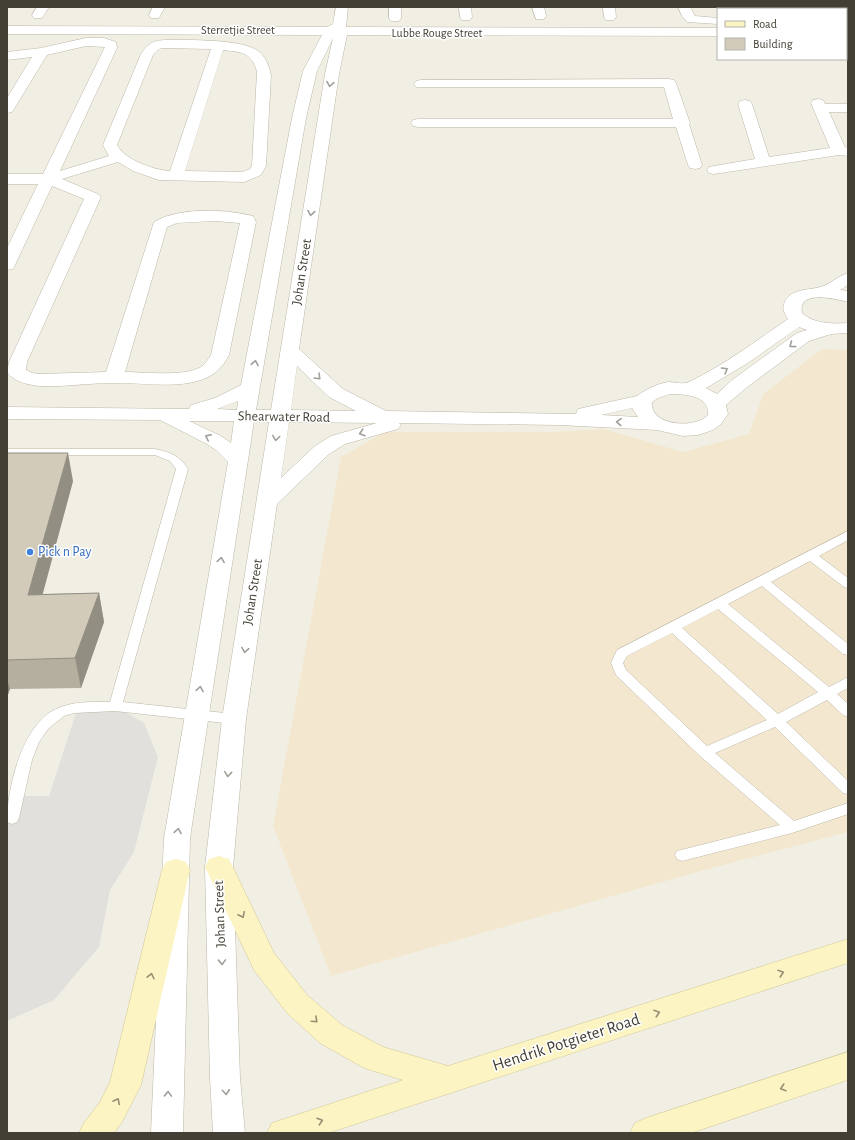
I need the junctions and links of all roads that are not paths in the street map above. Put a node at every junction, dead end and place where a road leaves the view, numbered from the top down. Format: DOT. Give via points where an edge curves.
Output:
graph roads {
  1 [pos="342,7"];
  2 [pos="684,7"];
  3 [pos="717,21"];
  4 [pos="7,30"];
  5 [pos="136,30"];
  6 [pos="336,30"];
  7 [pos="262,31"];
  8 [pos="534,31"];
  9 [pos="717,32"];
  10 [pos="391,33"];
  11 [pos="218,47"];
  12 [pos="42,52"];
  13 [pos="335,55"];
  14 [pos="7,56"];
  15 [pos="310,71"];
  16 [pos="421,84"];
  17 [pos="745,104"];
  18 [pos="848,108"];
  19 [pos="7,109"];
  20 [pos="683,123"];
  21 [pos="418,124"];
  22 [pos="845,148"];
  23 [pos="120,157"];
  24 [pos="764,163"];
  25 [pos="176,176"];
  26 [pos="7,179"];
  27 [pos="48,179"];
  28 [pos="7,265"];
  29 [pos="848,278"];
  30 [pos="824,292"];
  31 [pos="848,298"];
  32 [pos="799,319"];
  33 [pos="848,328"];
  34 [pos="828,329"];
  35 [pos="290,350"];
  36 [pos="114,377"];
  37 [pos="250,388"];
  38 [pos="691,389"];
  39 [pos="644,400"];
  40 [pos="716,404"];
  41 [pos="7,413"];
  42 [pos="171,415"];
  43 [pos="245,416"];
  44 [pos="280,416"];
  45 [pos="384,418"];
  46 [pos="413,418"];
  47 [pos="560,418"];
  48 [pos="657,424"];
  49 [pos="7,452"];
  50 [pos="238,461"];
  51 [pos="267,502"];
  52 [pos="848,534"];
  53 [pos="810,555"];
  54 [pos="763,581"];
  55 [pos="848,584"];
  56 [pos="719,603"];
  57 [pos="673,628"];
  58 [pos="848,651"];
  59 [pos="848,682"];
  60 [pos="828,694"];
  61 [pos="115,706"];
  62 [pos="848,712"];
  63 [pos="196,715"];
  64 [pos="234,719"];
  65 [pos="777,721"];
  66 [pos="705,752"];
  67 [pos="848,789"];
  68 [pos="848,808"];
  69 [pos="12,818"];
  70 [pos="792,827"];
  71 [pos="682,855"];
  72 [pos="218,867"];
  73 [pos="176,870"];
  74 [pos="848,951"];
  75 [pos="848,1066"];
  76 [pos="448,1080"];
  77 [pos="96,1133"];
  78 [pos="167,1133"];
  79 [pos="229,1133"];
  80 [pos="283,1133"];
  81 [pos="646,1133"];
  1 -- 6 [label="street"];
  2 -- 3 [label="street" via="691,19"];
  4 -- 5 [label="street, Sterretjie Street"];
  5 -- 6 [label="street, Sterretjie Street"];
  5 -- 7 [label="street, Sterretjie Street"];
  6 -- 7 [label="street, Sterretjie Street"];
  6 -- 8 [label="street, Lubbe Rouge Street"];
  6 -- 10 [label="street, Lubbe Rouge Street"];
  6 -- 13 [label="street, Johan Street"];
  6 -- 15 [label="street"];
  7 -- 15 [label="street" via="294,38 306,45"];
  8 -- 9 [label="street, Lubbe Rouge Street"];
  8 -- 10 [label="street, Lubbe Rouge Street"];
  10 -- 13 [label="street" via="351,39"];
  11 -- 23 [label="street" via="161,44 150,50 110,145 114,153"];
  11 -- 25 [label="street"];
  11 -- 25 [label="street" via="244,49 251,52 262,64 264,75 259,166 256,172 244,177"];
  12 -- 14 [label="street"];
  12 -- 19 [label="street"];
  12 -- 27 [label="street" via="92,42 107,43 112,48"];
  13 -- 35 [label="street, Johan Street, one-way"];
  37 -- 15 [label="street, one-way" via="299,118"];
  16 -- 20 [label="street" via="669,83"];
  17 -- 24 [label="street"];
  18 -- 22 [label="street" via="819,105"];
  20 -- 21 [label="street"];
  20 -- 24 [label="street" via="698,175 706,166 714,170"];
  22 -- 24 [label="street"];
  23 -- 25 [label="street" via="149,173"];
  23 -- 27 [label="street"];
  26 -- 27 [label="street"];
  27 -- 28 [label="street"];
  27 -- 36 [label="street" via="93,197 18,362 16,372 27,378 40,380"];
  29 -- 30 [label="street"];
  30 -- 31 [label="street"];
  30 -- 32 [label="street" via="804,295 793,302 792,308"];
  32 -- 34 [label="street" via="816,327"];
  38 -- 32 [label="street, one-way" via="742,359"];
  33 -- 34 [label="street"];
  34 -- 40 [label="street, one-way" via="803,337"];
  35 -- 44 [label="street, Johan Street"];
  35 -- 45 [label="street, one-way" via="336,393"];
  36 -- 36 [label="street" via="194,376 207,371 215,364 220,355 247,230 247,219 226,216 181,218 171,219 160,225"];
  37 -- 42 [label="street" via="222,402"];
  37 -- 43 [label="street"];
  38 -- 39 [label="street" via="658,390"];
  38 -- 40 [label="street" via="711,398"];
  39 -- 47 [label="street, Shearwater Road"];
  39 -- 48 [label="street" via="643,413"];
  40 -- 48 [label="street, Shearwater Road" via="717,418 703,428 680,430"];
  41 -- 42 [label="street, Shearwater Road"];
  42 -- 43 [label="street, Shearwater Road"];
  50 -- 42 [label="street, one-way" via="223,446"];
  43 -- 44 [label="street, Shearwater Road"];
  43 -- 50 [label="street"];
  44 -- 45 [label="street, Shearwater Road"];
  44 -- 51 [label="street, Johan Street, one-way"];
  45 -- 46 [label="street, Shearwater Road"];
  46 -- 47 [label="street, Shearwater Road"];
  46 -- 51 [label="street, one-way" via="331,444"];
  48 -- 47 [label="street, Shearwater Road, one-way"];
  49 -- 61 [label="lane" via="156,452 174,458 182,469"];
  63 -- 50 [label="street, one-way"];
  51 -- 64 [label="street, Johan Street, one-way"];
  52 -- 53 [label="lane"];
  53 -- 54 [label="lane"];
  53 -- 55 [label="lane"];
  54 -- 56 [label="lane"];
  54 -- 58 [label="lane"];
  56 -- 57 [label="lane"];
  56 -- 60 [label="lane"];
  57 -- 65 [label="lane"];
  57 -- 66 [label="lane" via="622,653 617,663 621,672"];
  59 -- 60 [label="lane"];
  60 -- 62 [label="lane"];
  60 -- 65 [label="lane"];
  61 -- 63 [label="lane"];
  61 -- 69 [label="lane" via="73,708 59,713 44,726 33,740 25,760"];
  63 -- 64 [label="lane"];
  73 -- 63 [label="street, one-way" via="177,838"];
  64 -- 72 [label="street, Johan Street, one-way"];
  65 -- 66 [label="lane"];
  65 -- 67 [label="lane"];
  66 -- 70 [label="lane"];
  68 -- 70 [label="lane"];
  70 -- 71 [label="lane"];
  72 -- 76 [label="main road, one-way" via="264,961 297,1004 331,1034 375,1058"];
  72 -- 79 [label="street, Johan Street, one-way"];
  77 -- 73 [label="main road, one-way" via="125,1086"];
  78 -- 73 [label="street, one-way"];
  76 -- 74 [label="main road, Hendrik Potgieter Road, one-way"];
  75 -- 81 [label="main road, one-way"];
  80 -- 76 [label="main road, Hendrik Potgieter Road, one-way"];
}
